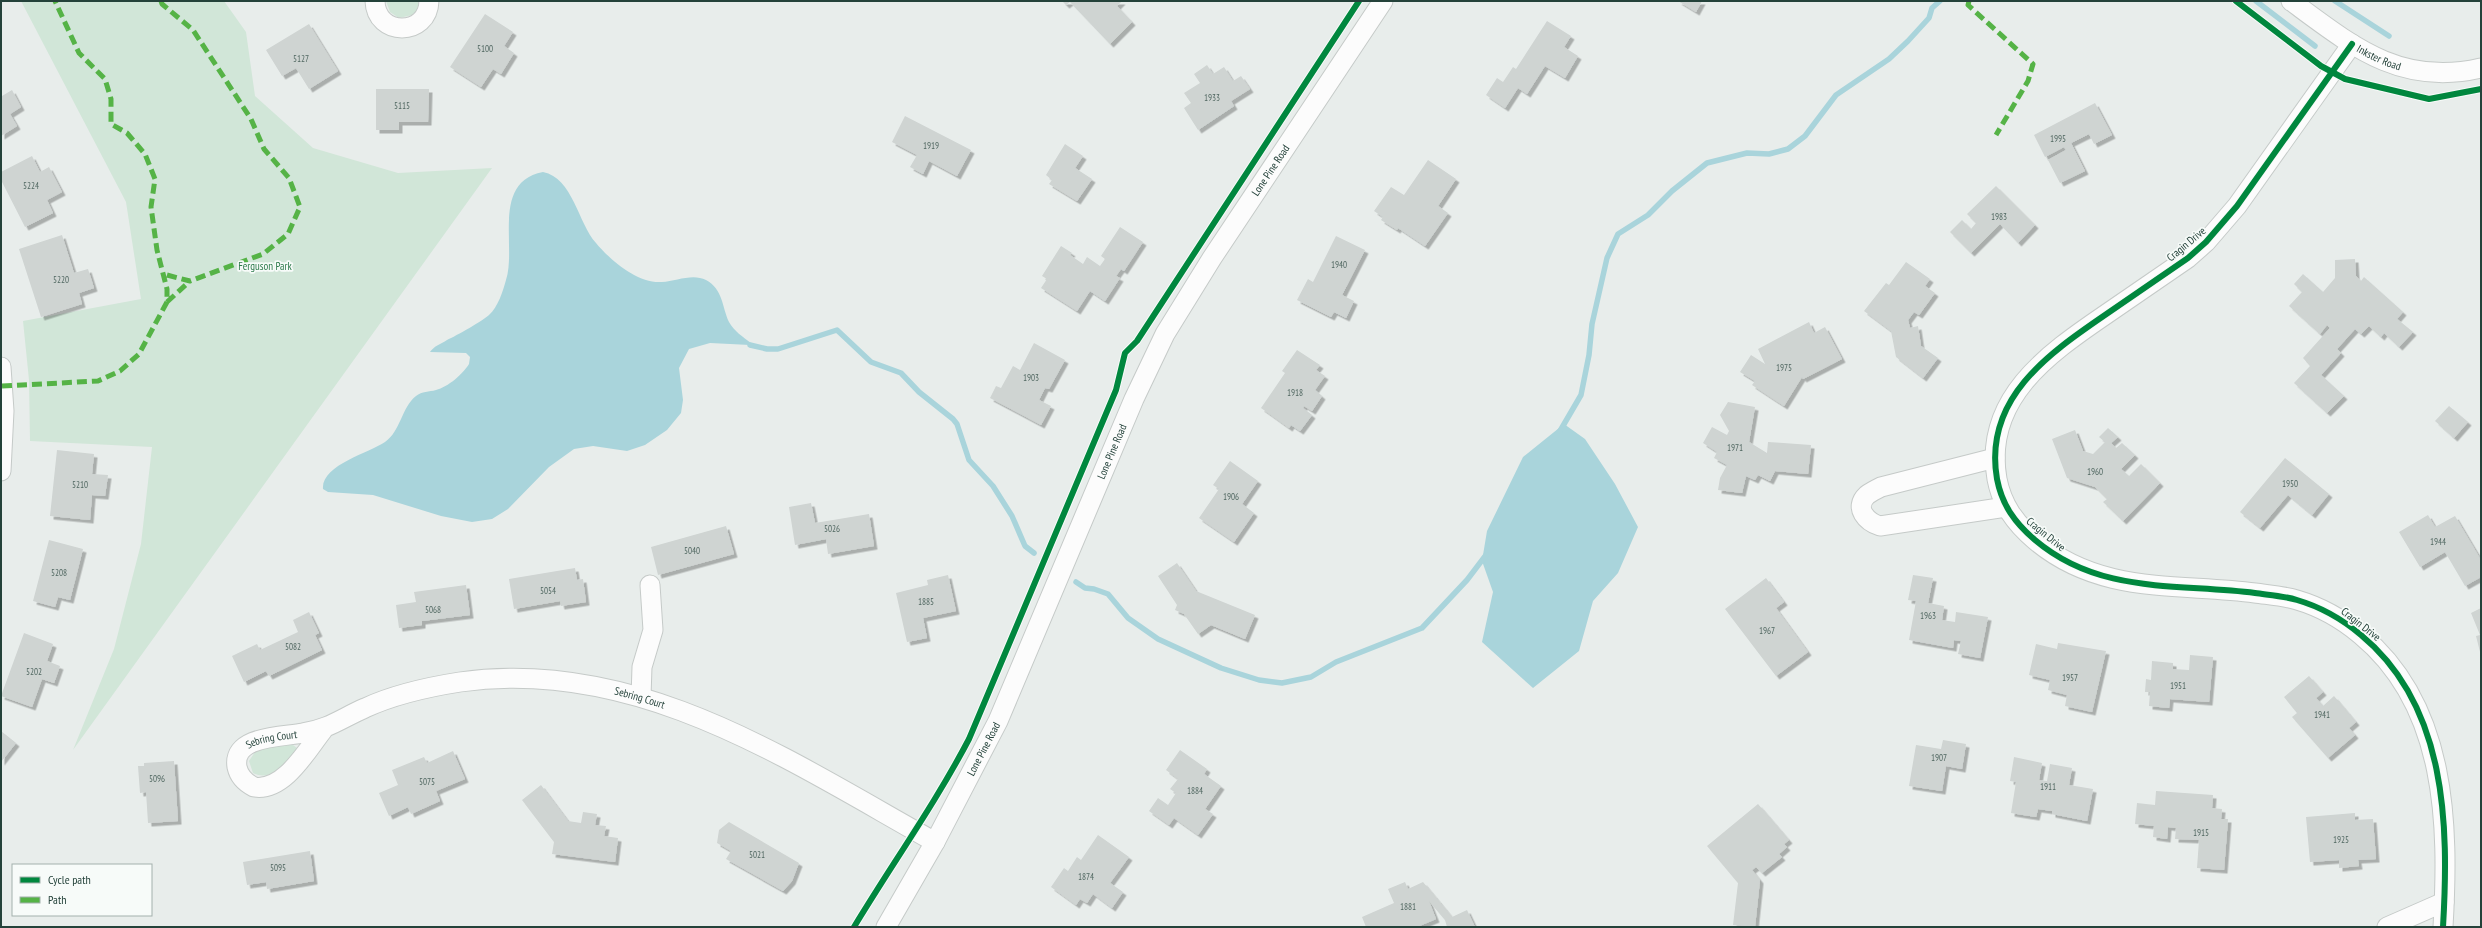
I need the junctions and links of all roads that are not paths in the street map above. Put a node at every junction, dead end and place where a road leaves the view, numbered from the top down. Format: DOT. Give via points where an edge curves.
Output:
graph roads {
  1 [pos="375,1"];
  2 [pos="428,1"];
  3 [pos="1383,1"];
  4 [pos="2291,1"];
  5 [pos="2352,44"];
  6 [pos="2481,68"];
  7 [pos="1,367"];
  8 [pos="1995,458"];
  9 [pos="1,471"];
  10 [pos="2006,507"];
  11 [pos="650,585"];
  12 [pos="640,697"];
  13 [pos="323,730"];
  14 [pos="935,842"];
  15 [pos="2444,902"];
  16 [pos="886,927"];
  17 [pos="2387,927"];
  18 [pos="2443,927"];
  1 -- 2 [label="street" via="380,19 396,29 407,29 417,25 424,17"];
  3 -- 14 [label="street, Lone Pine Road" via="1212,258 1165,334 1128,413 998,721"];
  4 -- 5 [label="street, Inkster Road"];
  5 -- 6 [label="street, Inkster Road" via="2401,68 2425,73 2460,72"];
  5 -- 8 [label="street, Cragin Drive" via="2237,206 2206,242 2188,258 2056,349 2022,383 2004,414"];
  7 -- 9 [label="street" via="4,411"];
  8 -- 10 [label="street, Cragin Drive" via="1997,478"];
  8 -- 10 [label="street" via="1881,487 1866,496 1862,505 1864,515 1869,523 1880,526"];
  10 -- 15 [label="street, Cragin Drive" via="2013,519 2048,551 2089,573 2130,582 2234,591 2296,600 2329,612 2363,636 2392,667 2405,687 2432,747 2442,795 2445,839"];
  11 -- 12 [label="street" via="652,630 642,667"];
  12 -- 13 [label="street, Sebring Court" via="598,687 550,681 462,682 390,698"];
  12 -- 14 [label="street, Sebring Court" via="676,708 738,733"];
  14 -- 16 [label="street, Lone Pine Road"];
  15 -- 17 [label="street"];
  15 -- 18 [label="street, Cragin Drive"];
}
